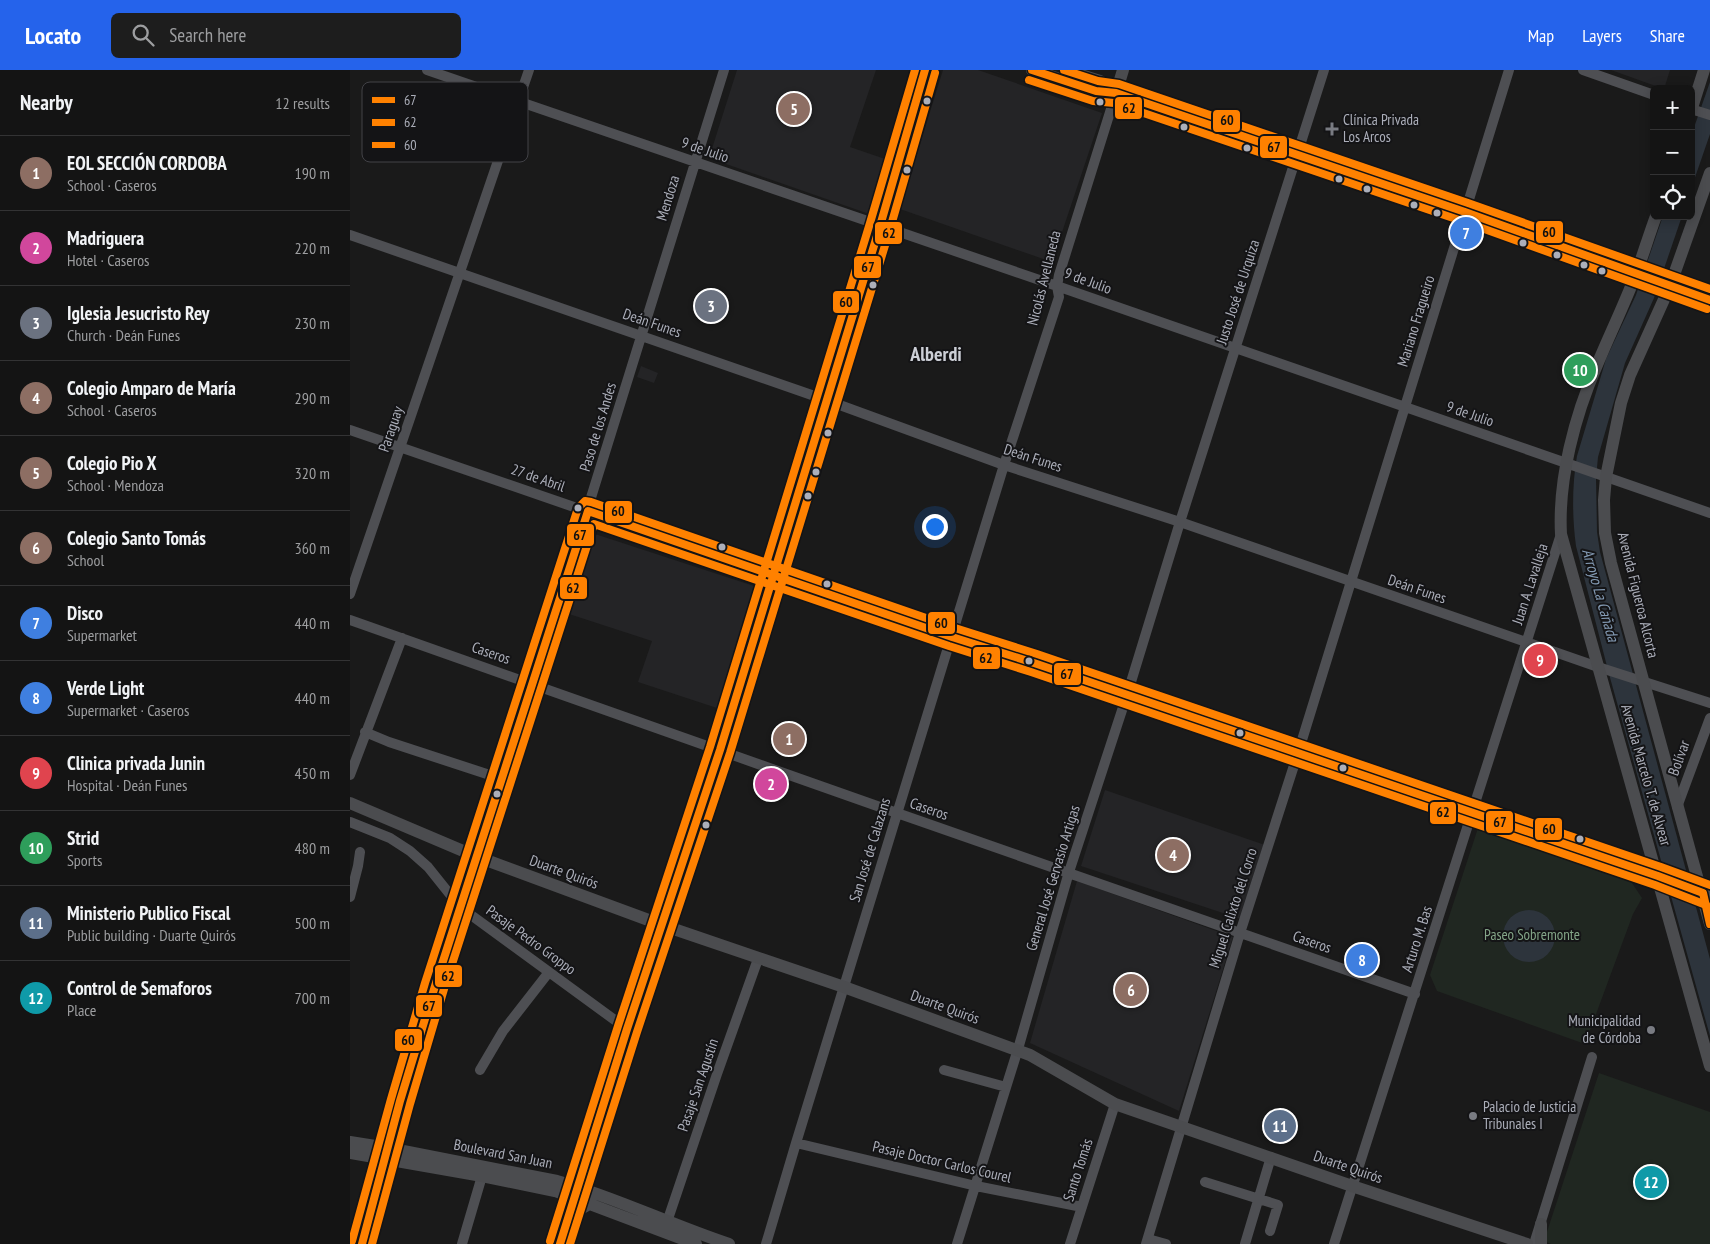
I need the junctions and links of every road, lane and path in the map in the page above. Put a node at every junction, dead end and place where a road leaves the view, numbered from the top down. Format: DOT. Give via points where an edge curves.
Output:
graph roads {
  1 [pos="426,70"];
  2 [pos="529,70"];
  3 [pos="724,70"];
  4 [pos="925,70"];
  5 [pos="1032,70"];
  6 [pos="1065,70"];
  7 [pos="1123,70"];
  8 [pos="1324,70"];
  9 [pos="1509,70"];
  10 [pos="1583,70"];
  11 [pos="1704,70"];
  12 [pos="461,82"];
  13 [pos="525,82"];
  14 [pos="1116,93"];
  15 [pos="1650,94"];
  16 [pos="1695,97"];
  17 [pos="528,105"];
  18 [pos="1695,110"];
  19 [pos="1710,115"];
  20 [pos="1297,154"];
  21 [pos="498,162"];
  22 [pos="695,163"];
  23 [pos="1710,173"];
  24 [pos="1465,212"];
  25 [pos="1655,220"];
  26 [pos="880,226"];
  27 [pos="350,235"];
  28 [pos="460,273"];
  29 [pos="1636,274"];
  30 [pos="1057,286"];
  31 [pos="1670,286"];
  32 [pos="1710,300"];
  33 [pos="642,336"];
  34 [pos="1235,349"];
  35 [pos="826,400"];
  36 [pos="1405,408"];
  37 [pos="350,430"];
  38 [pos="402,447"];
  39 [pos="1566,463"];
  40 [pos="1004,465"];
  41 [pos="1606,477"];
  42 [pos="588,511"];
  43 [pos="1710,513"];
  44 [pos="1180,522"];
  45 [pos="1561,534"];
  46 [pos="774,574"];
  47 [pos="1351,582"];
  48 [pos="350,594"];
  49 [pos="350,620"];
  50 [pos="952,637"];
  51 [pos="402,638"];
  52 [pos="1527,642"];
  53 [pos="1598,667"];
  54 [pos="1643,682"];
  55 [pos="533,684"];
  56 [pos="1127,695"];
  57 [pos="1710,703"];
  58 [pos="1710,718"];
  59 [pos="366,732"];
  60 [pos="720,750"];
  61 [pos="1298,754"];
  62 [pos="350,775"];
  63 [pos="502,779"];
  64 [pos="350,803"];
  65 [pos="1677,808"];
  66 [pos="1473,813"];
  67 [pos="897,814"];
  68 [pos="350,822"];
  69 [pos="360,852"];
  70 [pos="475,856"];
  71 [pos="1069,872"];
  72 [pos="1658,876"];
  73 [pos="1706,894"];
  74 [pos="350,897"];
  75 [pos="460,907"];
  76 [pos="1710,924"];
  77 [pos="662,925"];
  78 [pos="1240,933"];
  79 [pos="758,959"];
  80 [pos="549,972"];
  81 [pos="844,987"];
  82 [pos="1415,994"];
  83 [pos="627,1029"];
  84 [pos="1018,1049"];
  85 [pos="1592,1057"];
  86 [pos="1710,1066"];
  87 [pos="480,1070"];
  88 [pos="944,1070"];
  89 [pos="1006,1087"];
  90 [pos="1114,1104"];
  91 [pos="1182,1127"];
  92 [pos="350,1142"];
  93 [pos="796,1143"];
  94 [pos="350,1152"];
  95 [pos="387,1153"];
  96 [pos="1271,1157"];
  97 [pos="482,1176"];
  98 [pos="1205,1182"];
  99 [pos="976,1186"];
  100 [pos="1352,1186"];
  101 [pos="575,1192"];
  102 [pos="1259,1199"];
  103 [pos="591,1203"];
  104 [pos="1082,1207"];
  105 [pos="568,1216"];
  106 [pos="668,1222"];
  107 [pos="1541,1224"];
  108 [pos="1270,1231"];
  109 [pos="1147,1241"];
  110 [pos="362,1244"];
  111 [pos="462,1244"];
  112 [pos="560,1244"];
  113 [pos="696,1244"];
  114 [pos="729,1244"];
  115 [pos="766,1244"];
  116 [pos="957,1244"];
  117 [pos="1070,1244"];
  118 [pos="1166,1244"];
  119 [pos="1245,1244"];
  120 [pos="1334,1244"];
  121 [pos="1527,1244"];
  122 [pos="1534,1244"];
  123 [pos="1541,1244"];
  1 -- 12 [label="street, 9 de Julio"];
  2 -- 13 [label="street, Paraguay"];
  3 -- 22 [label="street, Mendoza"];
  4 -- 26 [label="street"];
  5 -- 14 [label="main road" via="1096,91"];
  6 -- 14 [label="main road" via="1100,81"];
  7 -- 14 [label="main road, Nicolás Avellaneda"];
  8 -- 20 [label="street, Justo José de Urquiza"];
  9 -- 24 [label="street, Mariano Fragueiro"];
  10 -- 15 [label="street"];
  11 -- 16 [label="main road"];
  14 -- 20 [label="main road"];
  14 -- 30 [label="street, Nicolás Avellaneda"];
  17 -- 22 [label="street, 9 de Julio"];
  18 -- 19 [label="street"];
  20 -- 24 [label="main road"];
  20 -- 34 [label="street, Justo José de Urquiza"];
  21 -- 28 [label="street, Paraguay"];
  22 -- 26 [label="street, 9 de Julio"];
  22 -- 33 [label="street, Mendoza"];
  23 -- 31 [label="main road, Avenida Figueroa Alcorta"];
  24 -- 29 [label="main road"];
  24 -- 36 [label="street, Mariano Fragueiro"];
  25 -- 29 [label="main road"];
  26 -- 30 [label="street, 9 de Julio"];
  26 -- 35 [label="street"];
  27 -- 28 [label="street, Deán Funes"];
  28 -- 33 [label="street, Deán Funes"];
  28 -- 38 [label="street, Paraguay"];
  29 -- 31 [label="main road"];
  29 -- 39 [label="main road" via="1590,380"];
  30 -- 34 [label="street, 9 de Julio"];
  30 -- 40 [label="street, Nicolás Avellaneda" via="1059,297"];
  31 -- 32 [label="main road"];
  31 -- 41 [label="main road, Avenida Figueroa Alcorta" via="1624,389"];
  33 -- 35 [label="street, Deán Funes"];
  33 -- 42 [label="street, Paso de los Andes"];
  34 -- 36 [label="street, 9 de Julio"];
  34 -- 44 [label="street, Justo José de Urquiza"];
  35 -- 40 [label="street, Deán Funes"];
  35 -- 46 [label="street"];
  36 -- 39 [label="street, 9 de Julio"];
  36 -- 47 [label="street, Mariano Fragueiro"];
  37 -- 38 [label="street, 27 de Abril"];
  38 -- 42 [label="street, 27 de Abril"];
  38 -- 48 [label="street, Paraguay"];
  39 -- 41 [label="street, 9 de Julio"];
  39 -- 45 [label="main road"];
  40 -- 44 [label="street, Deán Funes"];
  40 -- 50 [label="street, San José de Calazans"];
  41 -- 43 [label="street, 9 de Julio"];
  41 -- 54 [label="main road, Avenida Figueroa Alcorta" via="1605,533"];
  42 -- 46 [label="street, 27 de Abril"];
  42 -- 55 [label="street, Paso de los Andes"];
  44 -- 47 [label="street, Deán Funes"];
  44 -- 56 [label="street, General José Gervasio Artigas"];
  45 -- 52 [label="street, Juan A. Lavalleja"];
  45 -- 53 [label="main road"];
  46 -- 50 [label="street, 27 de Abril"];
  46 -- 60 [label="street"];
  47 -- 52 [label="street, Deán Funes"];
  47 -- 61 [label="street, Miguel Calixto del Corro"];
  49 -- 51 [label="street, Caseros"];
  50 -- 56 [label="street, 27 de Abril"];
  50 -- 67 [label="street, San José de Calazans"];
  51 -- 55 [label="street, Caseros"];
  51 -- 59 [label="street"];
  52 -- 53 [label="street, Deán Funes"];
  52 -- 66 [label="street, Arturo M. Bas"];
  53 -- 54 [label="street, Deán Funes"];
  53 -- 72 [label="main road, Avenida Marcelo T. de Alvear"];
  54 -- 57 [label="street, Deán Funes"];
  54 -- 65 [label="main road, Avenida Marcelo T. de Alvear"];
  55 -- 60 [label="street, Caseros"];
  55 -- 63 [label="street, Paso de los Andes"];
  56 -- 61 [label="street, 27 de Abril"];
  56 -- 71 [label="street, General José Gervasio Artigas"];
  58 -- 65 [label="street, Bolívar"];
  59 -- 62 [label="street"];
  59 -- 63 [label="street"];
  60 -- 67 [label="street, Caseros"];
  60 -- 77 [label="street"];
  61 -- 66 [label="street, 27 de Abril"];
  61 -- 78 [label="street, Miguel Calixto del Corro"];
  63 -- 70 [label="street, Paso de los Andes"];
  64 -- 70 [label="main road, Duarte Quirós"];
  65 -- 73 [label="main road, Avenida Marcelo T. de Alvear"];
  66 -- 72 [label="street, 27 de Abril"];
  66 -- 82 [label="street, Arturo M. Bas"];
  67 -- 71 [label="street, Caseros"];
  67 -- 81 [label="street, San José de Calazans"];
  68 -- 75 [label="street, Pasaje Pedro Groppo" via="410,850"];
  69 -- 74 [label="street"];
  70 -- 75 [label="street, Paso de los Andes"];
  70 -- 77 [label="main road, Duarte Quirós"];
  71 -- 78 [label="street, Caseros"];
  71 -- 84 [label="street, General José Gervasio Artigas"];
  72 -- 73 [label="street, 27 de Abril"];
  72 -- 86 [label="main road, Avenida Marcelo T. de Alvear"];
  73 -- 76 [label="main road, Avenida Marcelo T. de Alvear"];
  75 -- 80 [label="street, Pasaje Pedro Groppo"];
  75 -- 95 [label="street, Paso de los Andes" via="413,1056"];
  77 -- 79 [label="main road, Duarte Quirós"];
  77 -- 83 [label="street"];
  78 -- 82 [label="street, Caseros"];
  78 -- 91 [label="street, Miguel Calixto del Corro"];
  79 -- 81 [label="main road, Duarte Quirós"];
  79 -- 106 [label="street, Pasaje San Agustín"];
  80 -- 83 [label="street, Pasaje Pedro Groppo"];
  80 -- 87 [label="street" via="503,1031"];
  81 -- 84 [label="main road, Duarte Quirós"];
  81 -- 93 [label="street, San José de Calazans"];
  82 -- 100 [label="street, Arturo M. Bas"];
  83 -- 101 [label="street"];
  84 -- 89 [label="street, General José Gervasio Artigas"];
  84 -- 90 [label="main road, Duarte Quirós"];
  85 -- 107 [label="street"];
  88 -- 89 [label="street"];
  89 -- 99 [label="street, General José Gervasio Artigas"];
  90 -- 91 [label="main road, Duarte Quirós"];
  90 -- 104 [label="street, Santo Tomás"];
  91 -- 96 [label="main road, Duarte Quirós"];
  91 -- 109 [label="street, Miguel Calixto del Corro"];
  92 -- 95 [label="main road, Boulevard San Juan"];
  93 -- 99 [label="street, Pasaje Doctor Carlos Courel"];
  93 -- 115 [label="street, San José de Calazans"];
  94 -- 95 [label="main road, Boulevard San Juan"];
  95 -- 97 [label="main road, Boulevard San Juan"];
  95 -- 101 [label="main road, Boulevard San Juan" via="557,1181"];
  95 -- 110 [label="street, Paso de los Andes"];
  96 -- 100 [label="main road, Duarte Quirós"];
  96 -- 102 [label="street"];
  97 -- 101 [label="main road, Boulevard San Juan"];
  97 -- 111 [label="street"];
  98 -- 102 [label="street"];
  99 -- 104 [label="street, Pasaje Doctor Carlos Courel"];
  99 -- 116 [label="street, General José Gervasio Artigas"];
  100 -- 120 [label="street, Arturo M. Bas"];
  100 -- 121 [label="main road, Duarte Quirós"];
  101 -- 103 [label="main road, Boulevard San Juan"];
  101 -- 105 [label="street"];
  101 -- 106 [label="main road, Boulevard San Juan"];
  102 -- 108 [label="street" via="1278,1205"];
  102 -- 119 [label="street"];
  103 -- 105 [label="main road"];
  103 -- 113 [label="main road, Boulevard San Juan"];
  104 -- 117 [label="street, Santo Tomás"];
  105 -- 112 [label="street"];
  106 -- 114 [label="main road, Boulevard San Juan"];
  107 -- 122 [label="street"];
  107 -- 123 [label="main road"];
  109 -- 118 [label="street"];
}
